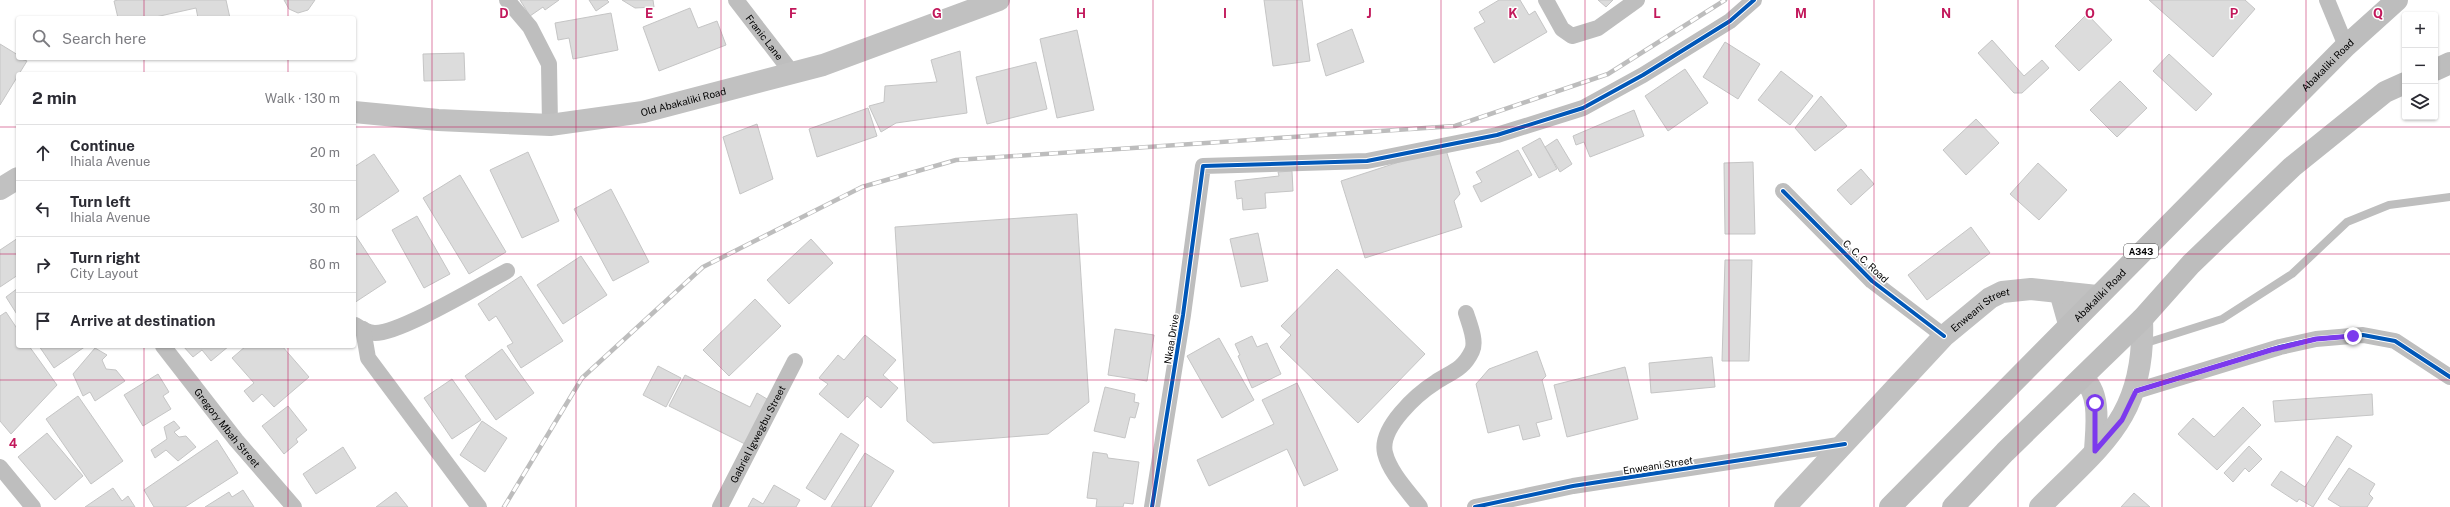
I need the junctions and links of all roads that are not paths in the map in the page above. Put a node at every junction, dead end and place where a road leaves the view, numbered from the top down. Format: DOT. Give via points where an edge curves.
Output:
graph roads {
  1 [pos="506,0"];
  2 [pos="736,0"];
  3 [pos="999,0"];
  4 [pos="1546,0"];
  5 [pos="1637,0"];
  6 [pos="1754,0"];
  7 [pos="2327,0"];
  8 [pos="2397,0"];
  9 [pos="2346,46"];
  10 [pos="2450,63"];
  11 [pos="2438,69"];
  12 [pos="793,74"];
  13 [pos="2403,84"];
  14 [pos="356,112"];
  15 [pos="550,124"];
  16 [pos="16,179"];
  17 [pos="0,189"];
  18 [pos="1783,191"];
  19 [pos="2450,197"];
  20 [pos="507,271"];
  21 [pos="2060,292"];
  22 [pos="2097,296"];
  23 [pos="1466,312"];
  24 [pos="2142,320"];
  25 [pos="2069,324"];
  26 [pos="358,327"];
  27 [pos="1944,336"];
  28 [pos="2143,344"];
  29 [pos="165,348"];
  30 [pos="795,361"];
  31 [pos="2450,377"];
  32 [pos="2082,378"];
  33 [pos="2136,391"];
  34 [pos="1845,444"];
  35 [pos="2095,451"];
  36 [pos="0,467"];
  37 [pos="32,507"];
  38 [pos="294,507"];
  39 [pos="479,507"];
  40 [pos="720,507"];
  41 [pos="1152,507"];
  42 [pos="1420,507"];
  43 [pos="1475,507"];
  44 [pos="1784,507"];
  45 [pos="1890,507"];
  46 [pos="1953,507"];
  47 [pos="2040,507"];
  1 -- 15 [label="street" via="530,27 549,64"];
  2 -- 12 [label="street, Franic Lane"];
  3 -- 12 [label="main road, Old Abakaliki Road"];
  4 -- 5 [label="street" via="1562,29 1572,36 1598,28"];
  6 -- 41 [label="street, Nkaa Drive" via="1730,21 1643,75 1583,108 1497,136 1367,160 1203,166 1183,315"];
  7 -- 9 [label="street"];
  8 -- 9 [label="highway, Abakaliki Road / A343"];
  9 -- 22 [label="highway, Abakaliki Road / A343"];
  10 -- 11 [label="highway"];
  12 -- 15 [label="main road, Old Abakaliki Road" via="643,112"];
  13 -- 24 [label="highway" via="2385,92 2292,167 2191,264"];
  14 -- 15 [label="main road, Old Abakaliki Road" via="438,120"];
  16 -- 17 [label="main road"];
  18 -- 27 [label="street, C. C. C. Road" via="1872,281"];
  19 -- 28 [label="lane" via="2389,205 2347,222 2292,274 2222,319"];
  20 -- 26 [label="street" via="404,325 376,333"];
  21 -- 22 [label="main road, Enweani Street"];
  21 -- 25 [label="main road"];
  21 -- 27 [label="main road, Enweani Street" via="2031,289 2002,292 1970,313"];
  22 -- 25 [label="highway, Abakaliki Road / A343"];
  23 -- 42 [label="street" via="1473,350 1463,365 1451,375 1436,381 1394,420 1386,437 1385,452 1389,462"];
  24 -- 28 [label="main road"];
  24 -- 32 [label="highway"];
  25 -- 45 [label="highway, Abakaliki Road / A343"];
  26 -- 39 [label="street" via="368,358"];
  27 -- 34 [label="main road, Enweani Street"];
  28 -- 33 [label="main road"];
  29 -- 38 [label="street, Gregory Mbah Street" via="236,440"];
  30 -- 40 [label="street, Gabriel Igwegbu Street"];
  31 -- 33 [label="street" via="2395,341 2363,335 2316,339 2276,348"];
  32 -- 35 [label="main road" via="2090,384 2093,395 2097,427"];
  32 -- 46 [label="highway"];
  33 -- 35 [label="main road" via="2122,420"];
  34 -- 43 [label="street, Enweani Street" via="1573,486"];
  34 -- 44 [label="main road"];
  35 -- 47 [label="main road"];
  36 -- 37 [label="street"];
}
